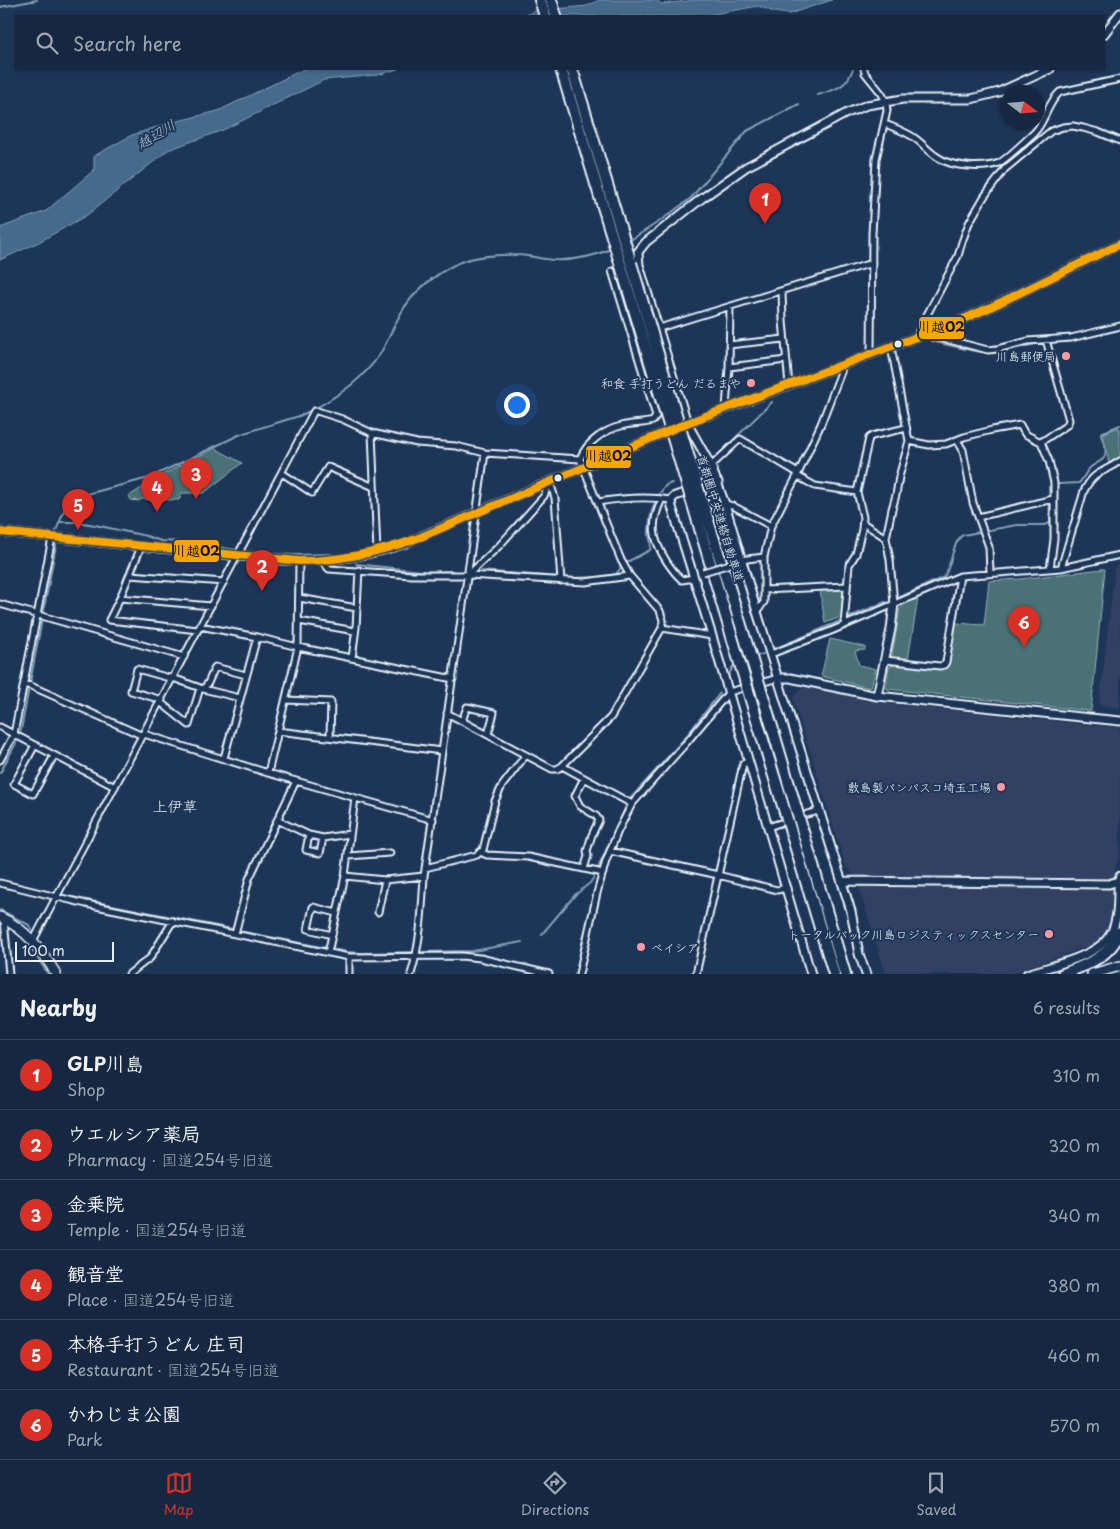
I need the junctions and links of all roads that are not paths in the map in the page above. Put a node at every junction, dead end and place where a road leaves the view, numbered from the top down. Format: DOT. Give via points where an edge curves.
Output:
graph roads {
  1 [pos="540,0"];
  2 [pos="551,0"];
  3 [pos="1120,13"];
  4 [pos="545,15"];
  5 [pos="556,15"];
  6 [pos="1105,33"];
  7 [pos="561,70"];
  8 [pos="572,70"];
  9 [pos="864,70"];
  10 [pos="1048,70"];
  11 [pos="1120,79"];
  12 [pos="886,102"];
  13 [pos="885,124"];
  14 [pos="1120,141"];
  15 [pos="1000,162"];
  16 [pos="1005,168"];
  17 [pos="1120,244"];
  18 [pos="872,263"];
  19 [pos="640,264"];
  20 [pos="612,271"];
  21 [pos="615,280"];
  22 [pos="782,291"];
  23 [pos="730,307"];
  24 [pos="1120,326"];
  25 [pos="659,328"];
  26 [pos="930,332"];
  27 [pos="918,337"];
  28 [pos="784,339"];
  29 [pos="1046,340"];
  30 [pos="729,344"];
  31 [pos="891,347"];
  32 [pos="871,355"];
  33 [pos="786,360"];
  34 [pos="842,365"];
  35 [pos="729,366"];
  36 [pos="789,385"];
  37 [pos="726,408"];
  38 [pos="688,423"];
  39 [pos="906,428"];
  40 [pos="372,433"];
  41 [pos="957,440"];
  42 [pos="909,441"];
  43 [pos="1041,442"];
  44 [pos="485,453"];
  45 [pos="580,459"];
  46 [pos="1120,462"];
  47 [pos="711,466"];
  48 [pos="584,467"];
  49 [pos="282,473"];
  50 [pos="798,474"];
  51 [pos="550,482"];
  52 [pos="718,482"];
  53 [pos="374,487"];
  54 [pos="857,492"];
  55 [pos="696,497"];
  56 [pos="659,498"];
  57 [pos="1053,499"];
  58 [pos="671,500"];
  59 [pos="598,502"];
  60 [pos="725,504"];
  61 [pos="476,513"];
  62 [pos="978,518"];
  63 [pos="863,523"];
  64 [pos="771,526"];
  65 [pos="0,532"];
  66 [pos="52,538"];
  67 [pos="886,538"];
  68 [pos="141,546"];
  69 [pos="377,552"];
  70 [pos="239,553"];
  71 [pos="1120,555"];
  72 [pos="764,557"];
  73 [pos="299,561"];
  74 [pos="322,561"];
  75 [pos="741,561"];
  76 [pos="1061,568"];
  77 [pos="1050,569"];
  78 [pos="359,570"];
  79 [pos="990,573"];
  80 [pos="130,575"];
  81 [pos="468,575"];
  82 [pos="630,576"];
  83 [pos="694,576"];
  84 [pos="960,576"];
  85 [pos="561,579"];
  86 [pos="224,582"];
  87 [pos="846,586"];
  88 [pos="764,590"];
  89 [pos="120,598"];
  90 [pos="299,598"];
  91 [pos="0,604"];
  92 [pos="894,604"];
  93 [pos="211,606"];
  94 [pos="357,608"];
  95 [pos="757,612"];
  96 [pos="41,616"];
  97 [pos="299,621"];
  98 [pos="844,621"];
  99 [pos="199,628"];
  100 [pos="662,628"];
  101 [pos="356,631"];
  102 [pos="712,636"];
  103 [pos="257,637"];
  104 [pos="298,647"];
  105 [pos="771,654"];
  106 [pos="184,657"];
  107 [pos="352,658"];
  108 [pos="885,660"];
  109 [pos="246,675"];
  110 [pos="173,678"];
  111 [pos="778,678"];
  112 [pos="452,679"];
  113 [pos="28,685"];
  114 [pos="201,688"];
  115 [pos="728,692"];
  116 [pos="877,696"];
  117 [pos="240,698"];
  118 [pos="286,700"];
  119 [pos="161,701"];
  120 [pos="447,713"];
  121 [pos="462,721"];
  122 [pos="1120,721"];
  123 [pos="0,726"];
  124 [pos="278,731"];
  125 [pos="488,734"];
  126 [pos="17,735"];
  127 [pos="143,735"];
  128 [pos="330,737"];
  129 [pos="35,746"];
  130 [pos="442,751"];
  131 [pos="526,755"];
  132 [pos="54,756"];
  133 [pos="224,758"];
  134 [pos="0,760"];
  135 [pos="749,761"];
  136 [pos="562,766"];
  137 [pos="268,773"];
  138 [pos="584,778"];
  139 [pos="296,781"];
  140 [pos="115,787"];
  141 [pos="355,798"];
  142 [pos="632,804"];
  143 [pos="819,811"];
  144 [pos="807,814"];
  145 [pos="277,820"];
  146 [pos="433,820"];
  147 [pos="780,824"];
  148 [pos="768,827"];
  149 [pos="350,834"];
  150 [pos="309,835"];
  151 [pos="323,838"];
  152 [pos="610,851"];
  153 [pos="390,852"];
  154 [pos="480,852"];
  155 [pos="348,856"];
  156 [pos="425,868"];
  157 [pos="584,869"];
  158 [pos="602,873"];
  159 [pos="718,875"];
  160 [pos="345,876"];
  161 [pos="424,876"];
  162 [pos="1119,879"];
  163 [pos="385,880"];
  164 [pos="842,882"];
  165 [pos="0,883"];
  166 [pos="787,888"];
  167 [pos="56,897"];
  168 [pos="378,912"];
  169 [pos="337,913"];
  170 [pos="2,918"];
  171 [pos="173,921"];
  172 [pos="832,926"];
  173 [pos="1120,932"];
  174 [pos="235,934"];
  175 [pos="332,935"];
  176 [pos="34,941"];
  177 [pos="328,953"];
  178 [pos="417,956"];
  179 [pos="349,957"];
  180 [pos="1120,966"];
  181 [pos="833,972"];
  182 [pos="9,974"];
  183 [pos="56,974"];
  184 [pos="129,974"];
  185 [pos="349,974"];
  186 [pos="411,974"];
  187 [pos="549,974"];
  188 [pos="579,974"];
  189 [pos="696,974"];
  190 [pos="811,974"];
  191 [pos="845,974"];
  192 [pos="850,974"];
  193 [pos="866,974"];
  194 [pos="1027,974"];
  195 [pos="1063,974"];
  196 [pos="1092,974"];
  1 -- 4 [label="highway"];
  2 -- 5 [label="highway"];
  3 -- 6 [label="street"];
  7 -- 55 [label="highway, 首都圏中央連絡自動車道, bridge"];
  8 -- 55 [label="highway, 首都圏中央連絡自動車道, bridge"];
  9 -- 12 [label="street"];
  10 -- 12 [label="street" via="999,92 971,99"];
  11 -- 15 [label="street" via="1060,92 1053,98 1034,133"];
  12 -- 13 [label="street"];
  12 -- 19 [label="street" via="847,113 730,177 646,242 638,252"];
  13 -- 15 [label="street" via="909,134 941,160 952,164 986,166"];
  13 -- 18 [label="street" via="876,158"];
  14 -- 16 [label="street" via="1083,128 1063,127 1051,131"];
  15 -- 16 [label="street"];
  16 -- 27 [label="street" via="969,224 958,256"];
  17 -- 26 [label="street"];
  18 -- 22 [label="street"];
  18 -- 32 [label="street"];
  19 -- 21 [label="street"];
  19 -- 25 [label="street"];
  20 -- 21 [label="street"];
  21 -- 45 [label="street" via="656,416 653,421 621,426 599,436"];
  22 -- 23 [label="street"];
  22 -- 28 [label="street"];
  23 -- 25 [label="street"];
  23 -- 30 [label="street"];
  24 -- 29 [label="street"];
  25 -- 38 [label="street"];
  26 -- 27 [label="street"];
  26 -- 29 [label="street" via="937,337 988,350"];
  27 -- 31 [label="street"];
  28 -- 30 [label="street"];
  28 -- 33 [label="street"];
  29 -- 43 [label="street" via="1069,420 1067,425"];
  30 -- 35 [label="street"];
  31 -- 32 [label="street"];
  31 -- 39 [label="street"];
  32 -- 34 [label="street"];
  33 -- 35 [label="street"];
  33 -- 36 [label="street"];
  34 -- 36 [label="street"];
  34 -- 50 [label="street" via="821,424"];
  35 -- 37 [label="street"];
  36 -- 37 [label="street"];
  37 -- 38 [label="street"];
  38 -- 47 [label="street"];
  38 -- 48 [label="street"];
  39 -- 42 [label="street"];
  39 -- 54 [label="street" via="868,438"];
  40 -- 44 [label="street"];
  40 -- 49 [label="street" via="342,419 314,412"];
  40 -- 53 [label="street"];
  41 -- 42 [label="street" via="929,445"];
  41 -- 43 [label="street" via="1020,425 1025,434"];
  41 -- 62 [label="street" via="963,450"];
  42 -- 67 [label="street"];
  43 -- 57 [label="street" via="1054,483"];
  44 -- 45 [label="street"];
  44 -- 61 [label="street"];
  45 -- 48 [label="street"];
  46 -- 76 [label="street" via="1089,481"];
  47 -- 50 [label="street" via="740,438"];
  47 -- 52 [label="street"];
  48 -- 51 [label="street"];
  48 -- 59 [label="street"];
  49 -- 53 [label="street" via="312,493 328,467"];
  49 -- 70 [label="street"];
  50 -- 54 [label="street" via="815,486"];
  50 -- 64 [label="street"];
  51 -- 61 [label="street"];
  51 -- 81 [label="street" via="544,496"];
  51 -- 85 [label="street" via="555,498"];
  52 -- 58 [label="street" via="683,492"];
  52 -- 60 [label="street"];
  53 -- 69 [label="street"];
  54 -- 63 [label="street"];
  55 -- 172 [label="highway, 首都圏中央連絡自動車道, bridge" via="735,606"];
  55 -- 181 [label="highway, 首都圏中央連絡自動車道, bridge" via="724,610"];
  56 -- 58 [label="street"];
  56 -- 59 [label="street"];
  56 -- 83 [label="street" via="654,539 675,574 682,580"];
  57 -- 62 [label="street"];
  57 -- 77 [label="street" via="1055,516"];
  58 -- 83 [label="street"];
  59 -- 82 [label="street"];
  60 -- 64 [label="street"];
  60 -- 75 [label="street"];
  61 -- 69 [label="street"];
  61 -- 81 [label="street"];
  62 -- 79 [label="street" via="990,546"];
  63 -- 67 [label="street"];
  63 -- 87 [label="street" via="856,554 849,565"];
  64 -- 72 [label="street"];
  65 -- 66 [label="street"];
  66 -- 68 [label="street"];
  66 -- 96 [label="street"];
  67 -- 92 [label="street"];
  68 -- 70 [label="street"];
  68 -- 80 [label="street"];
  69 -- 74 [label="street"];
  70 -- 73 [label="street"];
  70 -- 86 [label="street"];
  71 -- 76 [label="street"];
  72 -- 75 [label="street"];
  72 -- 88 [label="street"];
  73 -- 74 [label="street"];
  73 -- 90 [label="street"];
  74 -- 78 [label="street" via="329,569"];
  75 -- 83 [label="street, bridge"];
  75 -- 95 [label="street"];
  76 -- 77 [label="street"];
  77 -- 79 [label="street"];
  78 -- 81 [label="street" via="412,575"];
  78 -- 94 [label="street"];
  79 -- 84 [label="street"];
  80 -- 86 [label="street"];
  80 -- 89 [label="street"];
  81 -- 85 [label="street"];
  81 -- 112 [label="street"];
  82 -- 85 [label="street" via="585,582"];
  82 -- 100 [label="street" via="660,612"];
  83 -- 102 [label="street"];
  84 -- 92 [label="street"];
  84 -- 108 [label="street" via="944,665"];
  86 -- 93 [label="street"];
  87 -- 88 [label="street"];
  87 -- 98 [label="street"];
  88 -- 95 [label="street" via="764,602"];
  89 -- 93 [label="street"];
  89 -- 99 [label="street" via="109,620"];
  90 -- 94 [label="street"];
  90 -- 97 [label="street"];
  91 -- 96 [label="street"];
  92 -- 98 [label="street"];
  92 -- 108 [label="street"];
  93 -- 99 [label="street"];
  94 -- 101 [label="street"];
  95 -- 105 [label="street"];
  96 -- 106 [label="street"];
  96 -- 113 [label="street"];
  97 -- 101 [label="street"];
  97 -- 104 [label="street"];
  98 -- 105 [label="street"];
  99 -- 103 [label="street"];
  99 -- 106 [label="street"];
  100 -- 102 [label="street"];
  100 -- 136 [label="street" via="611,717"];
  101 -- 107 [label="street"];
  102 -- 115 [label="street"];
  103 -- 104 [label="street"];
  103 -- 109 [label="street"];
  104 -- 107 [label="street"];
  104 -- 118 [label="street"];
  105 -- 111 [label="street"];
  106 -- 110 [label="street"];
  107 -- 112 [label="street"];
  108 -- 116 [label="street"];
  109 -- 114 [label="street" via="215,666 208,683"];
  109 -- 117 [label="street"];
  110 -- 114 [label="street"];
  110 -- 119 [label="street"];
  110 -- 119 [label="street" via="137,669 131,690"];
  111 -- 115 [label="street"];
  111 -- 116 [label="street"];
  111 -- 143 [label="street"];
  112 -- 120 [label="street"];
  113 -- 126 [label="street"];
  113 -- 127 [label="street"];
  114 -- 117 [label="street"];
  114 -- 119 [label="street" via="188,725"];
  115 -- 135 [label="street"];
  115 -- 142 [label="street"];
  116 -- 122 [label="street"];
  117 -- 133 [label="street"];
  118 -- 124 [label="street"];
  118 -- 128 [label="street" via="331,702"];
  119 -- 127 [label="street"];
  120 -- 121 [label="street"];
  120 -- 130 [label="street"];
  121 -- 125 [label="street"];
  121 -- 125 [label="street" via="467,708 494,713"];
  123 -- 126 [label="street"];
  124 -- 128 [label="street"];
  124 -- 137 [label="street"];
  125 -- 131 [label="street"];
  126 -- 129 [label="street"];
  126 -- 134 [label="street"];
  127 -- 133 [label="street"];
  127 -- 140 [label="street"];
  128 -- 130 [label="street"];
  129 -- 132 [label="street"];
  129 -- 132 [label="street" via="14,784 33,794"];
  130 -- 146 [label="street"];
  131 -- 136 [label="street" via="552,769"];
  131 -- 154 [label="street" via="502,786"];
  132 -- 140 [label="street"];
  133 -- 137 [label="street"];
  135 -- 148 [label="street"];
  135 -- 159 [label="street" via="743,764"];
  136 -- 138 [label="street"];
  137 -- 139 [label="street"];
  138 -- 142 [label="street"];
  138 -- 157 [label="street" via="574,796 580,806 600,820 586,852"];
  139 -- 141 [label="street"];
  139 -- 145 [label="street"];
  140 -- 167 [label="street"];
  141 -- 146 [label="street"];
  141 -- 149 [label="street"];
  142 -- 152 [label="street"];
  143 -- 144 [label="street"];
  143 -- 164 [label="street"];
  145 -- 150 [label="street"];
  145 -- 174 [label="street" via="250,879"];
  146 -- 156 [label="street"];
  147 -- 148 [label="street"];
  148 -- 166 [label="street"];
  149 -- 151 [label="street"];
  149 -- 155 [label="street"];
  150 -- 151 [label="street"];
  150 -- 151 [label="street" via="306,850 320,853"];
  152 -- 158 [label="street"];
  152 -- 159 [label="street"];
  153 -- 155 [label="street"];
  154 -- 156 [label="street"];
  154 -- 157 [label="street" via="528,857"];
  155 -- 160 [label="street"];
  156 -- 161 [label="street"];
  157 -- 158 [label="street"];
  158 -- 188 [label="street"];
  159 -- 166 [label="street" via="777,890"];
  159 -- 189 [label="street"];
  160 -- 163 [label="street"];
  160 -- 169 [label="street"];
  161 -- 163 [label="street"];
  161 -- 178 [label="street"];
  162 -- 164 [label="street" via="1109,884"];
  162 -- 194 [label="street" via="1114,927 1104,942 1092,952"];
  163 -- 168 [label="street"];
  164 -- 193 [label="street"];
  165 -- 167 [label="street"];
  166 -- 190 [label="street"];
  167 -- 171 [label="street"];
  167 -- 176 [label="street"];
  169 -- 175 [label="street"];
  169 -- 175 [label="street" via="313,907 308,929"];
  170 -- 176 [label="main road" via="23,930"];
  170 -- 182 [label="street"];
  171 -- 174 [label="street"];
  171 -- 184 [label="street" via="150,958"];
  172 -- 191 [label="highway, 首都圏中央連絡自動車道"];
  172 -- 192 [label="highway"];
  173 -- 195 [label="highway" via="1109,950 1087,965"];
  174 -- 177 [label="street"];
  175 -- 177 [label="street"];
  176 -- 183 [label="main road"];
  177 -- 179 [label="street"];
  178 -- 179 [label="street"];
  178 -- 186 [label="street"];
  178 -- 187 [label="street" via="480,958"];
  179 -- 185 [label="street"];
  180 -- 196 [label="main road"];
}
